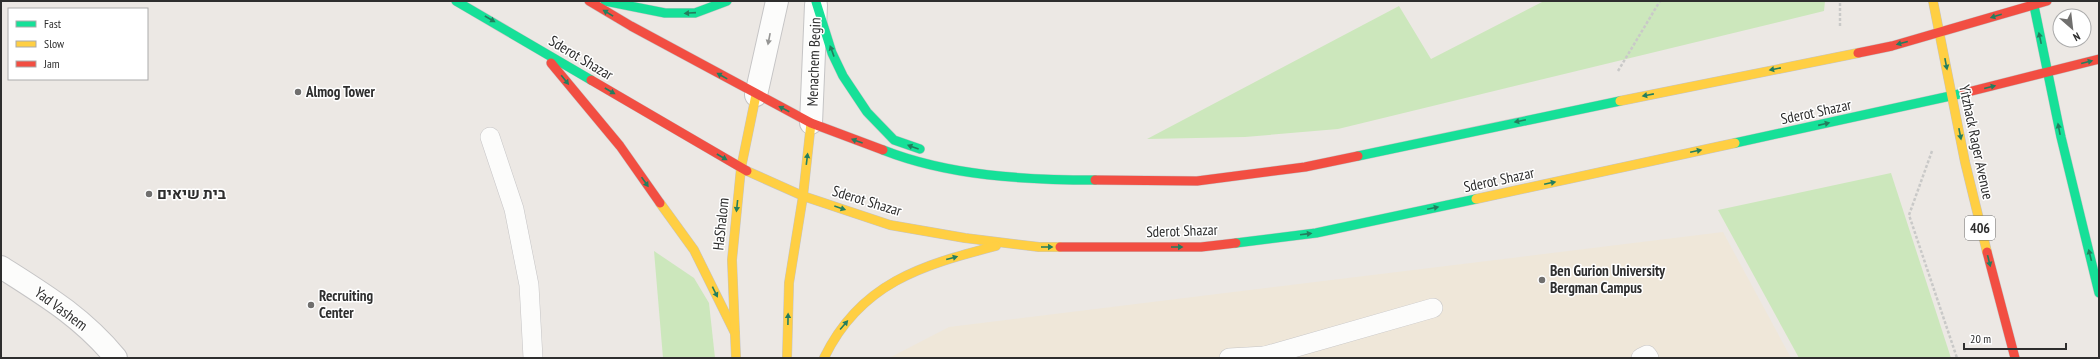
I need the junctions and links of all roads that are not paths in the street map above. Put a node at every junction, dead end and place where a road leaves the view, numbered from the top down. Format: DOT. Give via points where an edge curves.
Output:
graph roads {
  1 [pos="456,1"];
  2 [pos="589,1"];
  3 [pos="604,1"];
  4 [pos="727,1"];
  5 [pos="777,1"];
  6 [pos="1933,1"];
  7 [pos="2047,1"];
  8 [pos="816,2"];
  9 [pos="2033,3"];
  10 [pos="1940,33"];
  11 [pos="540,50"];
  12 [pos="2099,59"];
  13 [pos="2048,72"];
  14 [pos="756,95"];
  15 [pos="1952,96"];
  16 [pos="811,123"];
  17 [pos="490,137"];
  18 [pos="930,153"];
  19 [pos="945,158"];
  20 [pos="741,168"];
  21 [pos="989,174"];
  22 [pos="803,196"];
  23 [pos="1008,243"];
  24 [pos="1,267"];
  25 [pos="2099,293"];
  26 [pos="1433,308"];
  27 [pos="735,333"];
  28 [pos="1265,357"];
  29 [pos="116,358"];
  30 [pos="533,358"];
  31 [pos="736,358"];
  32 [pos="787,358"];
  33 [pos="824,358"];
  34 [pos="1228,358"];
  35 [pos="1641,358"];
  36 [pos="1649,358"];
  37 [pos="2015,358"];
  1 -- 11 [label="main road, Sderot Shazar, one-way"];
  14 -- 2 [label="main road, one-way"];
  4 -- 3 [label="main road, one-way" via="695,13 665,13"];
  5 -- 14 [label="street, one-way"];
  6 -- 10 [label="main road, Yitzhack Rager Avenue / 406"];
  7 -- 9 [label="main road"];
  8 -- 16 [label="street, Menachem Begin"];
  18 -- 8 [label="main road, one-way" via="894,140 867,112 832,53"];
  9 -- 10 [label="main road, one-way"];
  13 -- 9 [label="main road, one-way"];
  10 -- 15 [label="main road, Yitzhack Rager Avenue / 406, one-way"];
  10 -- 21 [label="main road, one-way" via="1847,55 1305,167 1197,181 1043,180"];
  11 -- 20 [label="main road, Sderot Shazar, one-way"];
  11 -- 27 [label="main road, one-way" via="620,146 694,250"];
  13 -- 12 [label="main road, Sderot Shazar, one-way"];
  15 -- 13 [label="main road, Sderot Shazar, one-way"];
  25 -- 13 [label="main road, one-way" via="2060,137"];
  16 -- 14 [label="main road, one-way"];
  14 -- 20 [label="main road, HaShalom"];
  23 -- 15 [label="main road, Sderot Shazar, one-way" via="1039,247 1201,247 1316,233"];
  15 -- 37 [label="main road, Yitzhack Rager Avenue / 406, one-way" via="1981,229"];
  21 -- 16 [label="main road, one-way" via="908,160"];
  22 -- 16 [label="main road, one-way"];
  17 -- 30 [label="lane" via="514,209 528,285"];
  19 -- 21 [label="main road"];
  20 -- 22 [label="main road, Sderot Shazar"];
  20 -- 27 [label="main road, HaShalom, one-way" via="732,260"];
  22 -- 23 [label="main road, Sderot Shazar, one-way" via="890,225"];
  32 -- 22 [label="main road, one-way" via="788,283"];
  33 -- 23 [label="main road, one-way" via="830,341 865,301 929,264"];
  24 -- 29 [label="street, Yad Vashem" via="63,307"];
  26 -- 28 [label="lane"];
  27 -- 31 [label="main road, HaShalom"];
  28 -- 34 [label="lane"];
  35 -- 36 [label="lane" via="1647,355"];
}
